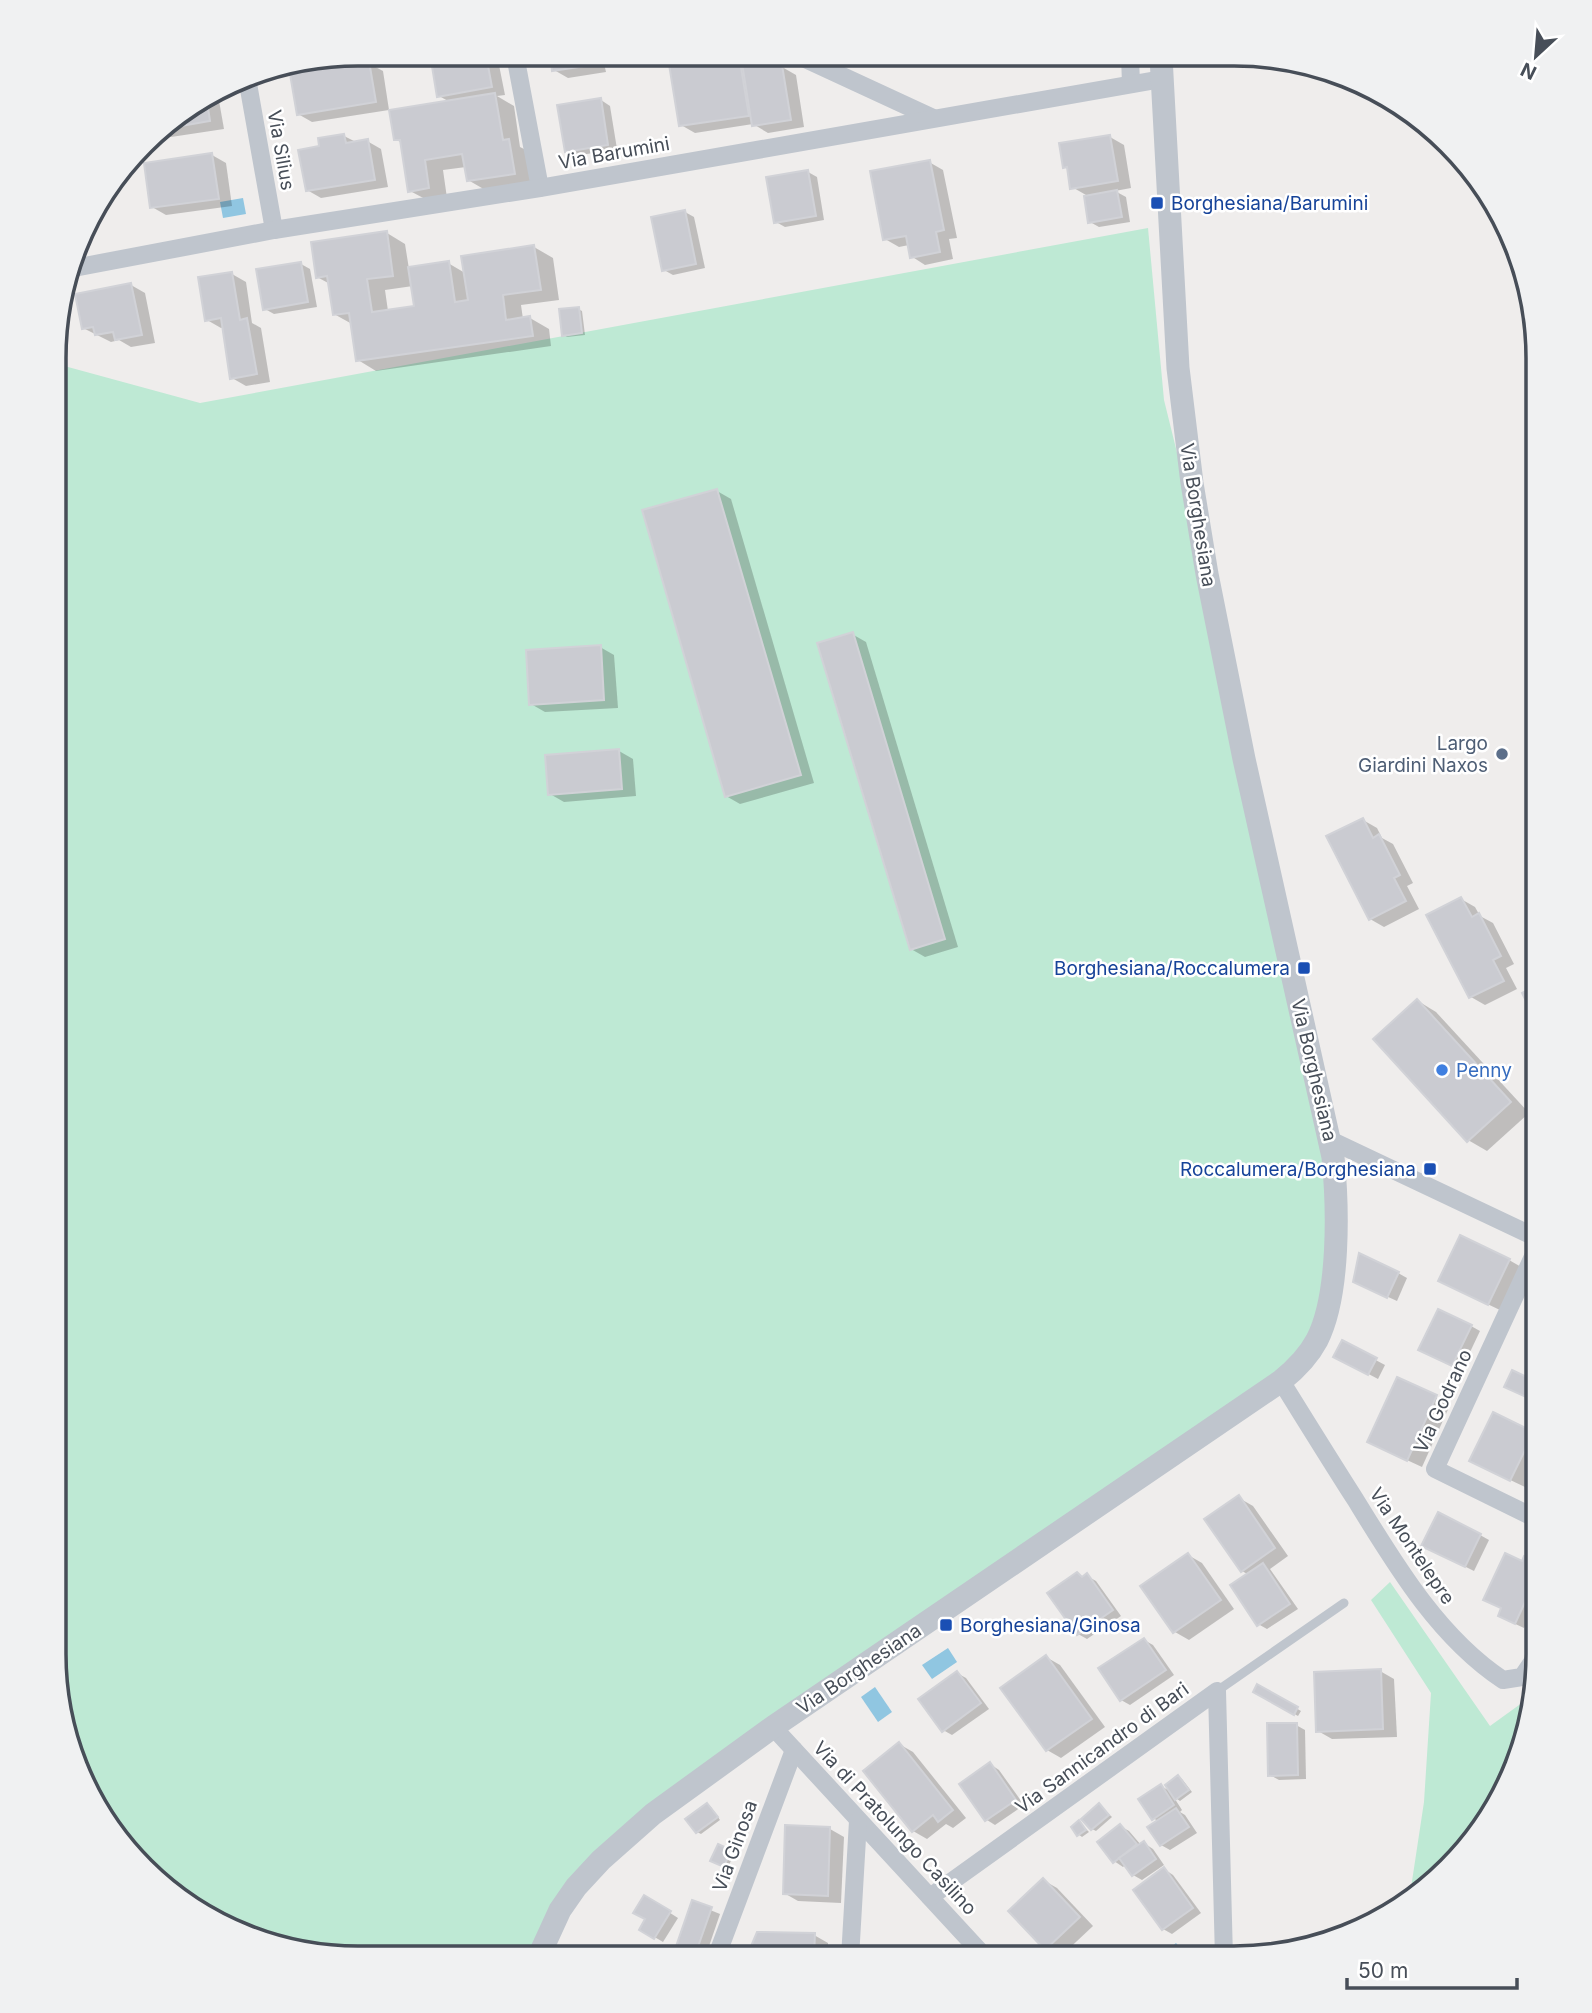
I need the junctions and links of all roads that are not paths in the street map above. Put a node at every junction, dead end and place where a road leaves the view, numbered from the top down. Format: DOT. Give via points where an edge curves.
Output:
graph roads {
  1 [pos="517,66"];
  2 [pos="822,66"];
  3 [pos="1130,66"];
  4 [pos="1161,68"];
  5 [pos="1131,84"];
  6 [pos="249,88"];
  7 [pos="933,118"];
  8 [pos="540,188"];
  9 [pos="274,230"];
  10 [pos="81,267"];
  11 [pos="1330,1140"];
  12 [pos="1526,1233"];
  13 [pos="1526,1272"];
  14 [pos="1281,1381"];
  15 [pos="1526,1514"];
  16 [pos="1344,1603"];
  17 [pos="1525,1672"];
  18 [pos="1217,1691"];
  19 [pos="773,1727"];
  20 [pos="794,1750"];
  21 [pos="858,1821"];
  22 [pos="930,1897"];
  23 [pos="543,1946"];
  24 [pos="720,1946"];
  25 [pos="851,1946"];
  26 [pos="975,1946"];
  27 [pos="1224,1946"];
  1 -- 8 [label="street"];
  2 -- 7 [label="street"];
  3 -- 5 [label="street"];
  4 -- 5 [label="street, Via Barumini"];
  4 -- 11 [label="street, Via Borghesiana" via="1177,354 1192,483 1241,746"];
  5 -- 7 [label="street, Via Barumini"];
  6 -- 9 [label="street, Via Silius"];
  7 -- 8 [label="street, Via Barumini"];
  8 -- 9 [label="street, Via Barumini"];
  9 -- 10 [label="street, Via Barumini"];
  11 -- 12 [label="street"];
  11 -- 14 [label="street, Via Borghesiana" via="1335,1221 1324,1324 1298,1367"];
  13 -- 15 [label="street, Via Godrano" via="1435,1469"];
  14 -- 17 [label="street, Via Montelepre" via="1385,1548 1439,1622 1483,1667 1503,1680"];
  14 -- 19 [label="street, Via Borghesiana"];
  16 -- 18 [label="lane"];
  18 -- 22 [label="street, Via Sannicandro di Bari"];
  18 -- 27 [label="street, Via Sannicandro di Bari"];
  19 -- 20 [label="street, Via di Pratolungo Casilino"];
  19 -- 23 [label="street, Via Borghesiana" via="666,1804 601,1860 565,1902"];
  20 -- 21 [label="street, Via di Pratolungo Casilino"];
  20 -- 24 [label="street, Via Ginosa"];
  21 -- 22 [label="street, Via di Pratolungo Casilino"];
  21 -- 25 [label="street"];
  22 -- 26 [label="street, Via di Pratolungo Casilino"];
}
